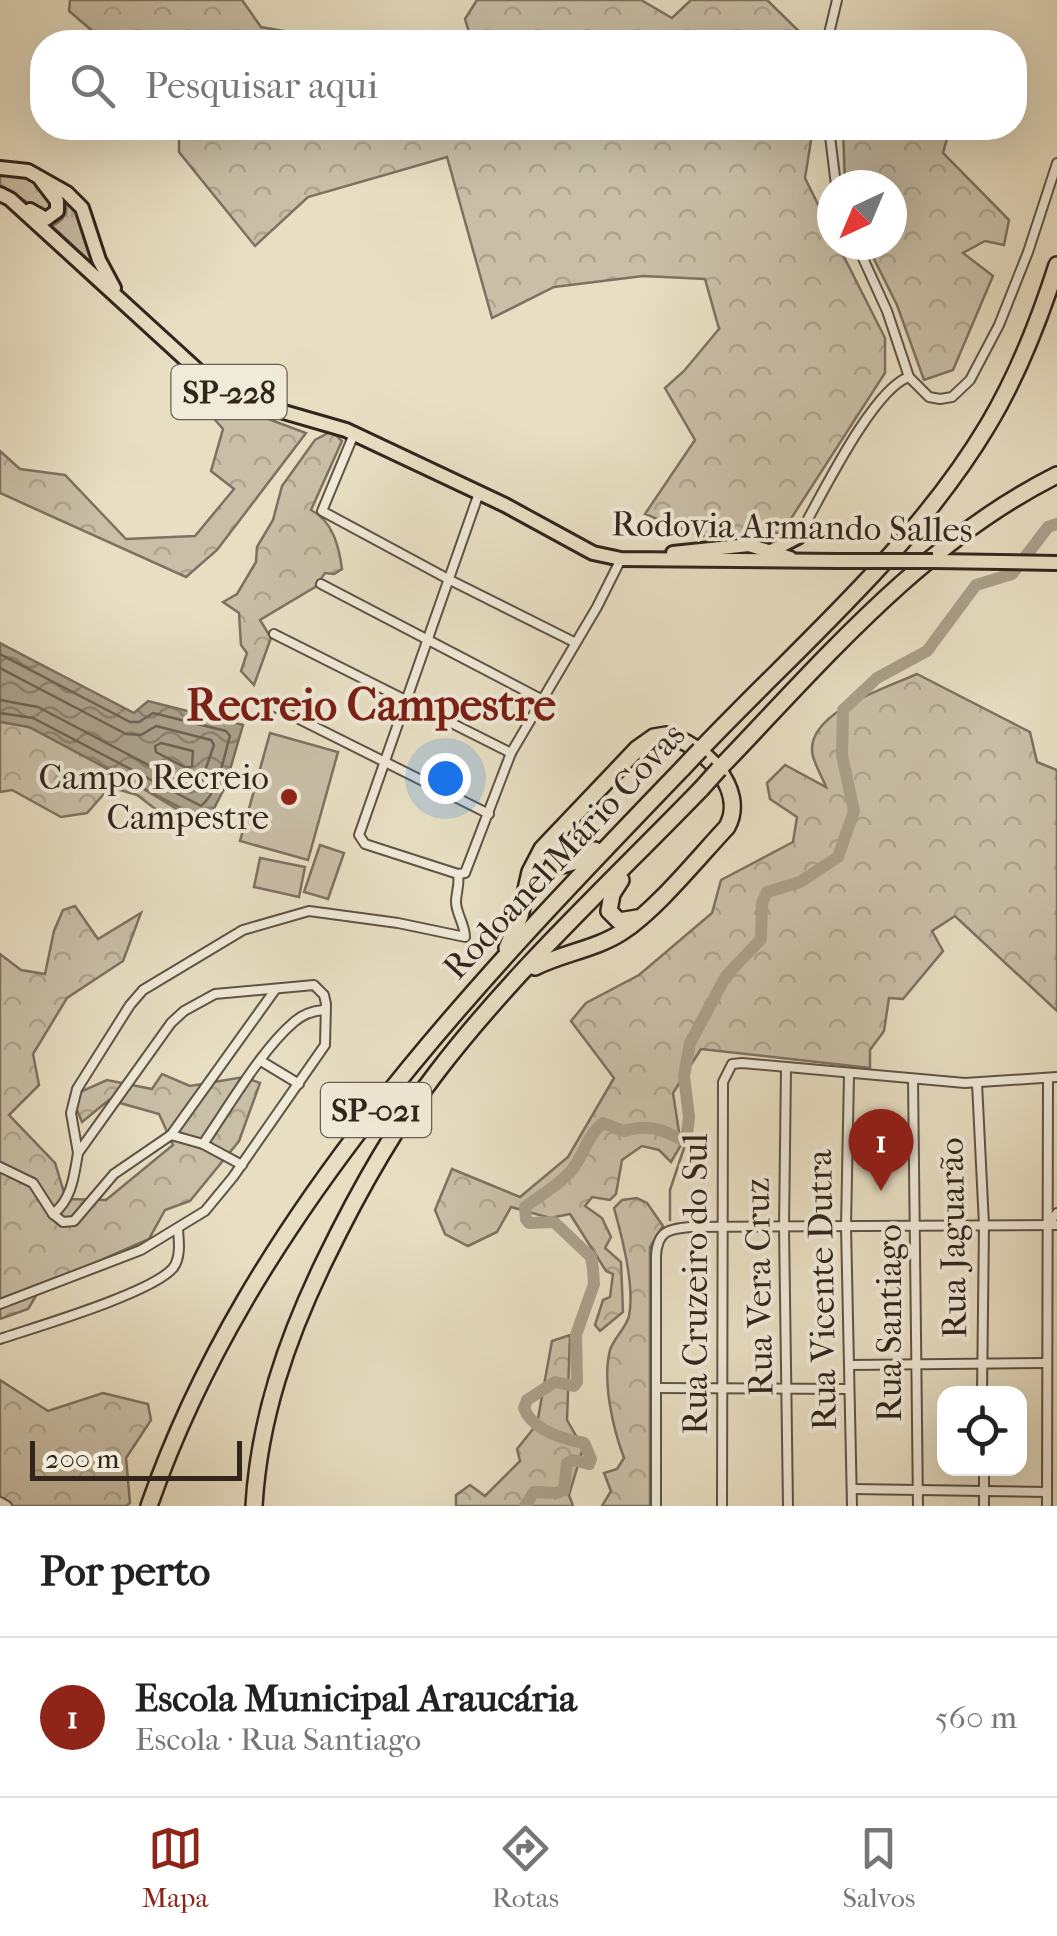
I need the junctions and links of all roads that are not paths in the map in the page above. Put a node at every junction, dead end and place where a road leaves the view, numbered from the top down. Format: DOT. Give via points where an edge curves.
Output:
graph roads {
  1 [pos="837,0"];
  2 [pos="830,30"];
  3 [pos="830,140"];
  4 [pos="1057,163"];
  5 [pos="0,168"];
  6 [pos="834,170"];
  7 [pos="28,171"];
  8 [pos="5,196"];
  9 [pos="864,260"];
  10 [pos="1057,265"];
  11 [pos="118,294"];
  12 [pos="909,377"];
  13 [pos="354,434"];
  14 [pos="1057,475"];
  15 [pos="478,493"];
  16 [pos="790,552"];
  17 [pos="651,557"];
  18 [pos="621,559"];
  19 [pos="756,560"];
  20 [pos="819,560"];
  21 [pos="1057,563"];
  22 [pos="450,580"];
  23 [pos="321,584"];
  24 [pos="274,634"];
  25 [pos="426,638"];
  26 [pos="574,642"];
  27 [pos="541,699"];
  28 [pos="405,700"];
  29 [pos="277,708"];
  30 [pos="511,753"];
  31 [pos="385,761"];
  32 [pos="489,814"];
  33 [pos="626,827"];
  34 [pos="560,829"];
  35 [pos="640,852"];
  36 [pos="458,874"];
  37 [pos="640,916"];
  38 [pos="503,958"];
  39 [pos="523,973"];
  40 [pos="275,990"];
  41 [pos="323,1010"];
  42 [pos="261,1062"];
  43 [pos="786,1068"];
  44 [pos="849,1074"];
  45 [pos="1053,1079"];
  46 [pos="913,1080"];
  47 [pos="977,1083"];
  48 [pos="300,1084"];
  49 [pos="170,1135"];
  50 [pos="203,1144"];
  51 [pos="78,1153"];
  52 [pos="242,1165"];
  53 [pos="0,1167"];
  54 [pos="1057,1213"];
  55 [pos="53,1214"];
  56 [pos="984,1225"];
  57 [pos="1052,1225"];
  58 [pos="846,1226"];
  59 [pos="915,1226"];
  60 [pos="720,1227"];
  61 [pos="784,1227"];
  62 [pos="178,1230"];
  63 [pos="1052,1303"];
  64 [pos="0,1304"];
  65 [pos="0,1339"];
  66 [pos="916,1363"];
  67 [pos="1047,1363"];
  68 [pos="982,1364"];
  69 [pos="850,1365"];
  70 [pos="982,1386"];
  71 [pos="656,1388"];
  72 [pos="722,1388"];
  73 [pos="788,1388"];
  74 [pos="850,1389"];
  75 [pos="1052,1462"];
  76 [pos="984,1476"];
  77 [pos="852,1489"];
  78 [pos="918,1490"];
  79 [pos="984,1491"];
  80 [pos="1047,1492"];
  81 [pos="0,1502"];
  82 [pos="7,1506"];
  83 [pos="149,1506"];
  84 [pos="254,1506"];
  85 [pos="656,1506"];
  86 [pos="722,1506"];
  87 [pos="788,1506"];
  88 [pos="852,1506"];
  89 [pos="918,1506"];
  90 [pos="984,1506"];
  91 [pos="1047,1506"];
  1 -- 2 [label="street"];
  3 -- 6 [label="street"];
  4 -- 12 [label="street" via="1016,286 970,380 940,400 918,390"];
  5 -- 7 [label="main road, Rodovia Armando Salles / SP-228"];
  7 -- 8 [label="main road" via="52,192 57,211 46,219"];
  7 -- 11 [label="main road, Rodovia Armando Salles / SP-228" via="82,208"];
  8 -- 11 [label="main road, Rodovia Armando Salles / SP-228"];
  9 -- 12 [label="street"];
  10 -- 33 [label="highway, Rodoanel Mário Covas / SP-021, bridge" via="1019,366 948,485 862,584"];
  11 -- 13 [label="main road, Rodovia Armando Salles / SP-228" via="220,386 249,402"];
  12 -- 16 [label="street" via="896,381 874,407"];
  13 -- 15 [label="main road, Rodovia Armando Salles / SP-228"];
  13 -- 22 [label="street" via="322,511"];
  14 -- 35 [label="highway, Rodoanel Mário Covas / SP-021, bridge" via="987,517 903,581"];
  15 -- 18 [label="main road, Rodovia Armando Salles / SP-228" via="585,549"];
  15 -- 22 [label="street"];
  16 -- 17 [label="main road" via="749,545"];
  16 -- 19 [label="main road"];
  16 -- 19 [label="main road, Rodovia Armando Salles / SP-228"];
  16 -- 20 [label="main road, Rodovia Armando Salles / SP-228"];
  16 -- 20 [label="main road" via="802,550"];
  17 -- 18 [label="main road, Rodovia Armando Salles / SP-228"];
  17 -- 19 [label="main road, Rodovia Armando Salles / SP-228"];
  18 -- 26 [label="street"];
  20 -- 21 [label="main road, Rodovia Armando Salles / SP-228, bridge"];
  22 -- 25 [label="street"];
  22 -- 26 [label="street"];
  23 -- 25 [label="street"];
  24 -- 28 [label="street"];
  25 -- 27 [label="street"];
  25 -- 28 [label="street"];
  26 -- 27 [label="street"];
  27 -- 30 [label="street"];
  28 -- 30 [label="street"];
  28 -- 31 [label="street"];
  29 -- 31 [label="street"];
  30 -- 32 [label="street"];
  31 -- 32 [label="street"];
  31 -- 36 [label="street" via="359,836 364,844"];
  32 -- 36 [label="street" via="465,873"];
  33 -- 34 [label="highway" via="569,865 551,854"];
  33 -- 38 [label="highway, Rodoanel Mário Covas / SP-021"];
  34 -- 37 [label="highway" via="654,737 678,737 726,780 734,806 727,828"];
  34 -- 38 [label="highway" via="535,859"];
  35 -- 37 [label="highway" via="608,903 619,921"];
  35 -- 39 [label="highway, Rodoanel Mário Covas / SP-021"];
  36 -- 51 [label="street" via="456,903 465,937 309,911 244,930 142,990 77,1089 71,1114"];
  37 -- 39 [label="highway" via="602,943"];
  38 -- 83 [label="highway, Rodoanel Mário Covas / SP-021" via="385,1097 284,1240 192,1396"];
  39 -- 84 [label="highway, Rodoanel Mário Covas / SP-021" via="435,1074 379,1155 342,1226 309,1293 267,1409"];
  40 -- 41 [label="street" via="314,985 324,994"];
  40 -- 49 [label="street"];
  40 -- 51 [label="street" via="215,994 184,1010"];
  41 -- 42 [label="street" via="294,1022"];
  41 -- 48 [label="street" via="325,1046"];
  42 -- 48 [label="street"];
  42 -- 50 [label="street"];
  43 -- 44 [label="street"];
  43 -- 60 [label="street, Rua Cruzeiro do Sul" via="732,1064 722,1082"];
  43 -- 61 [label="street, Rua Vera Cruz"];
  44 -- 46 [label="street"];
  44 -- 58 [label="street, Rua Vicente Dutra"];
  45 -- 47 [label="street"];
  45 -- 57 [label="street"];
  46 -- 47 [label="street"];
  46 -- 59 [label="street, Rua Santiago"];
  47 -- 56 [label="street, Rua Jaguarão"];
  48 -- 52 [label="street"];
  49 -- 50 [label="street"];
  49 -- 55 [label="street" via="114,1174 74,1221"];
  50 -- 52 [label="street"];
  51 -- 55 [label="street" via="71,1191"];
  52 -- 62 [label="street" via="204,1211"];
  53 -- 55 [label="street" via="34,1183"];
  54 -- 57 [label="street"];
  56 -- 57 [label="street"];
  56 -- 59 [label="street"];
  56 -- 68 [label="street, Rua Jaguarão"];
  57 -- 63 [label="street"];
  58 -- 59 [label="street"];
  58 -- 61 [label="street"];
  58 -- 69 [label="street, Rua Vicente Dutra"];
  59 -- 66 [label="street, Rua Santiago"];
  60 -- 61 [label="street"];
  60 -- 71 [label="street" via="673,1228 659,1237"];
  60 -- 72 [label="street, Rua Cruzeiro do Sul"];
  61 -- 73 [label="street, Rua Vera Cruz"];
  62 -- 64 [label="street"];
  62 -- 65 [label="street" via="172,1269 124,1296"];
  63 -- 67 [label="street"];
  66 -- 68 [label="street"];
  66 -- 69 [label="street"];
  66 -- 78 [label="street, Rua Santiago"];
  67 -- 68 [label="street"];
  67 -- 75 [label="street"];
  68 -- 70 [label="street, Rua Jaguarão"];
  69 -- 74 [label="street, Rua Vicente Dutra"];
  71 -- 72 [label="street"];
  71 -- 85 [label="street"];
  72 -- 73 [label="street"];
  72 -- 86 [label="street, Rua Cruzeiro do Sul"];
  73 -- 74 [label="street"];
  73 -- 87 [label="street, Rua Vera Cruz"];
  74 -- 77 [label="street, Rua Vicente Dutra"];
  75 -- 80 [label="street"];
  76 -- 79 [label="street"];
  77 -- 78 [label="street"];
  77 -- 88 [label="street, Rua Vicente Dutra"];
  78 -- 79 [label="street"];
  78 -- 89 [label="street, Rua Santiago"];
  79 -- 80 [label="street"];
  79 -- 90 [label="street"];
  80 -- 91 [label="street"];
  81 -- 82 [label="street"];
}
